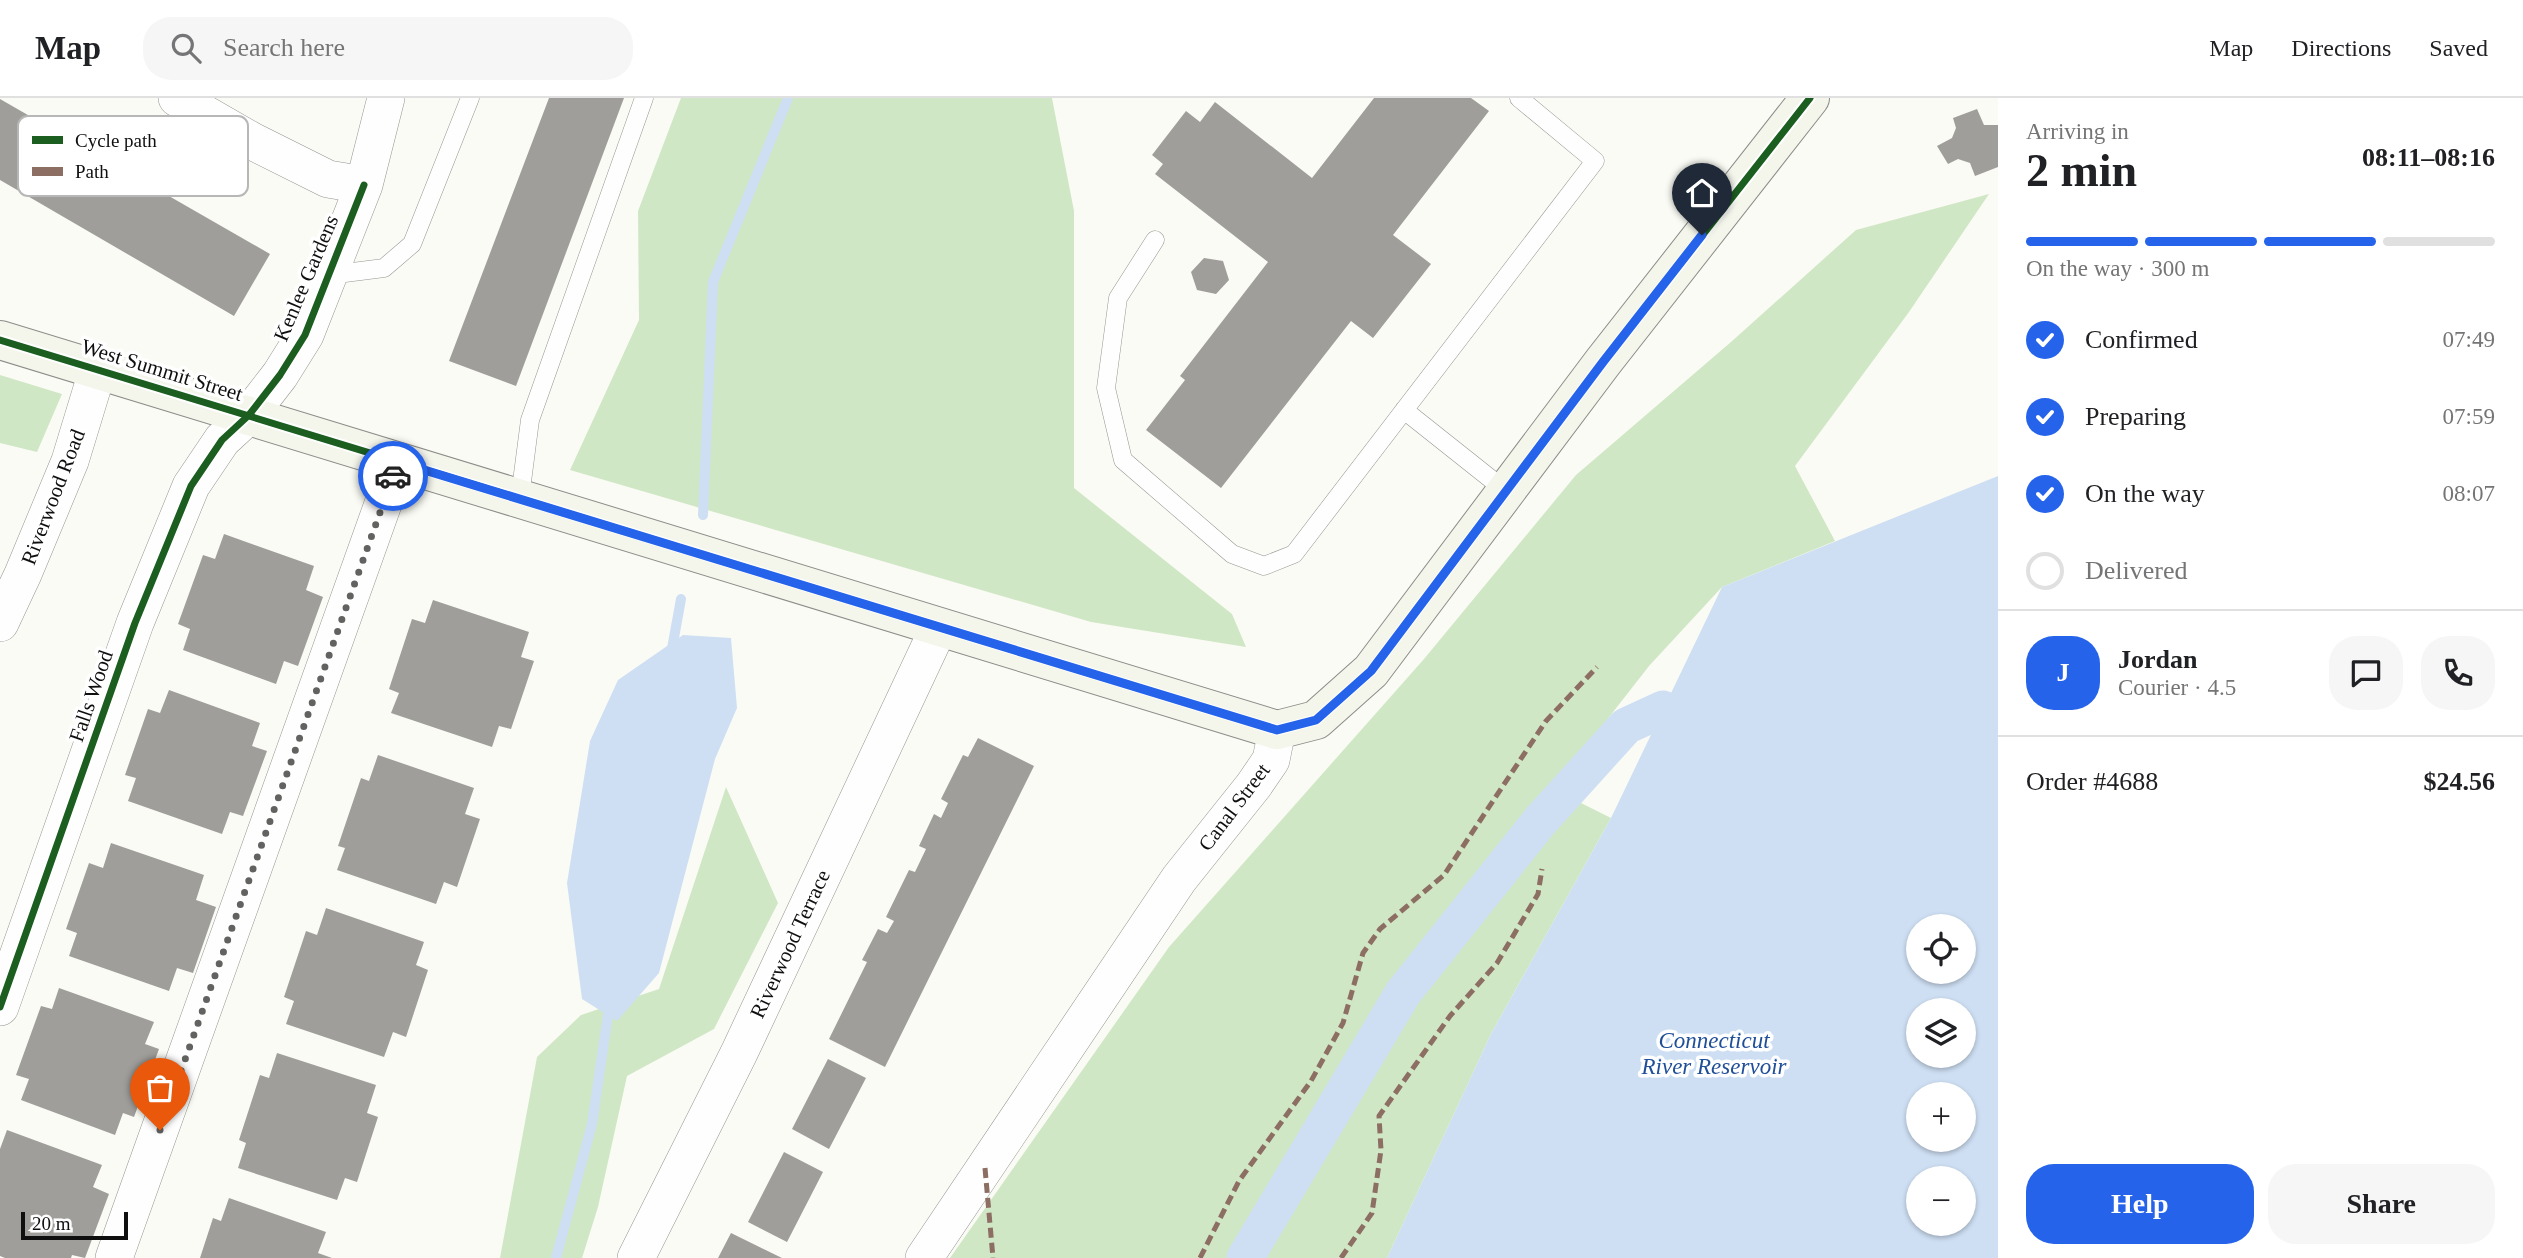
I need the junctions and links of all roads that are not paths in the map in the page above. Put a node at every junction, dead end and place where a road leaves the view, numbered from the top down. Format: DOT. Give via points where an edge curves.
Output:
graph roads {
  1 [pos="177,98"];
  2 [pos="386,98"];
  3 [pos="470,98"];
  4 [pos="644,98"];
  5 [pos="1518,98"];
  6 [pos="1803,100"];
  7 [pos="208,116"];
  8 [pos="248,139"];
  9 [pos="364,186"];
  10 [pos="1155,240"];
  11 [pos="329,275"];
  12 [pos="0,340"];
  13 [pos="98,369"];
  14 [pos="1404,410"];
  15 [pos="249,415"];
  16 [pos="398,462"];
  17 [pos="1506,491"];
  18 [pos="520,497"];
  19 [pos="0,623"];
  20 [pos="939,627"];
  21 [pos="1277,730"];
  22 [pos="0,1007"];
  23 [pos="114,1258"];
  24 [pos="636,1258"];
  25 [pos="924,1258"];
  1 -- 7 [label="street"];
  2 -- 9 [label="street, Kenlee Gardens"];
  3 -- 11 [label="lane" via="412,244 384,268"];
  4 -- 18 [label="lane" via="530,420"];
  5 -- 14 [label="lane" via="1595,161"];
  6 -- 17 [label="street"];
  8 -- 9 [label="street" via="328,179"];
  9 -- 11 [label="street, Kenlee Gardens"];
  10 -- 14 [label="lane" via="1118,298 1106,388 1120,448 1123,460 1232,554 1264,566 1294,554"];
  11 -- 15 [label="street, Kenlee Gardens" via="305,335"];
  12 -- 13 [label="street, West Summit Street"];
  13 -- 15 [label="street, West Summit Street"];
  13 -- 19 [label="street, Riverwood Road" via="70,461"];
  14 -- 17 [label="lane"];
  15 -- 16 [label="street, West Summit Street"];
  15 -- 22 [label="street, Falls Wood" via="222,440 191,486 135,623"];
  16 -- 18 [label="street, West Summit Street"];
  16 -- 23 [label="street"];
  17 -- 21 [label="street" via="1371,671 1316,720"];
  18 -- 20 [label="street, West Summit Street"];
  20 -- 21 [label="street, West Summit Street"];
  20 -- 24 [label="street, Riverwood Terrace"];
  21 -- 25 [label="street, Canal Street" via="1271,760 1179,878"];
}
